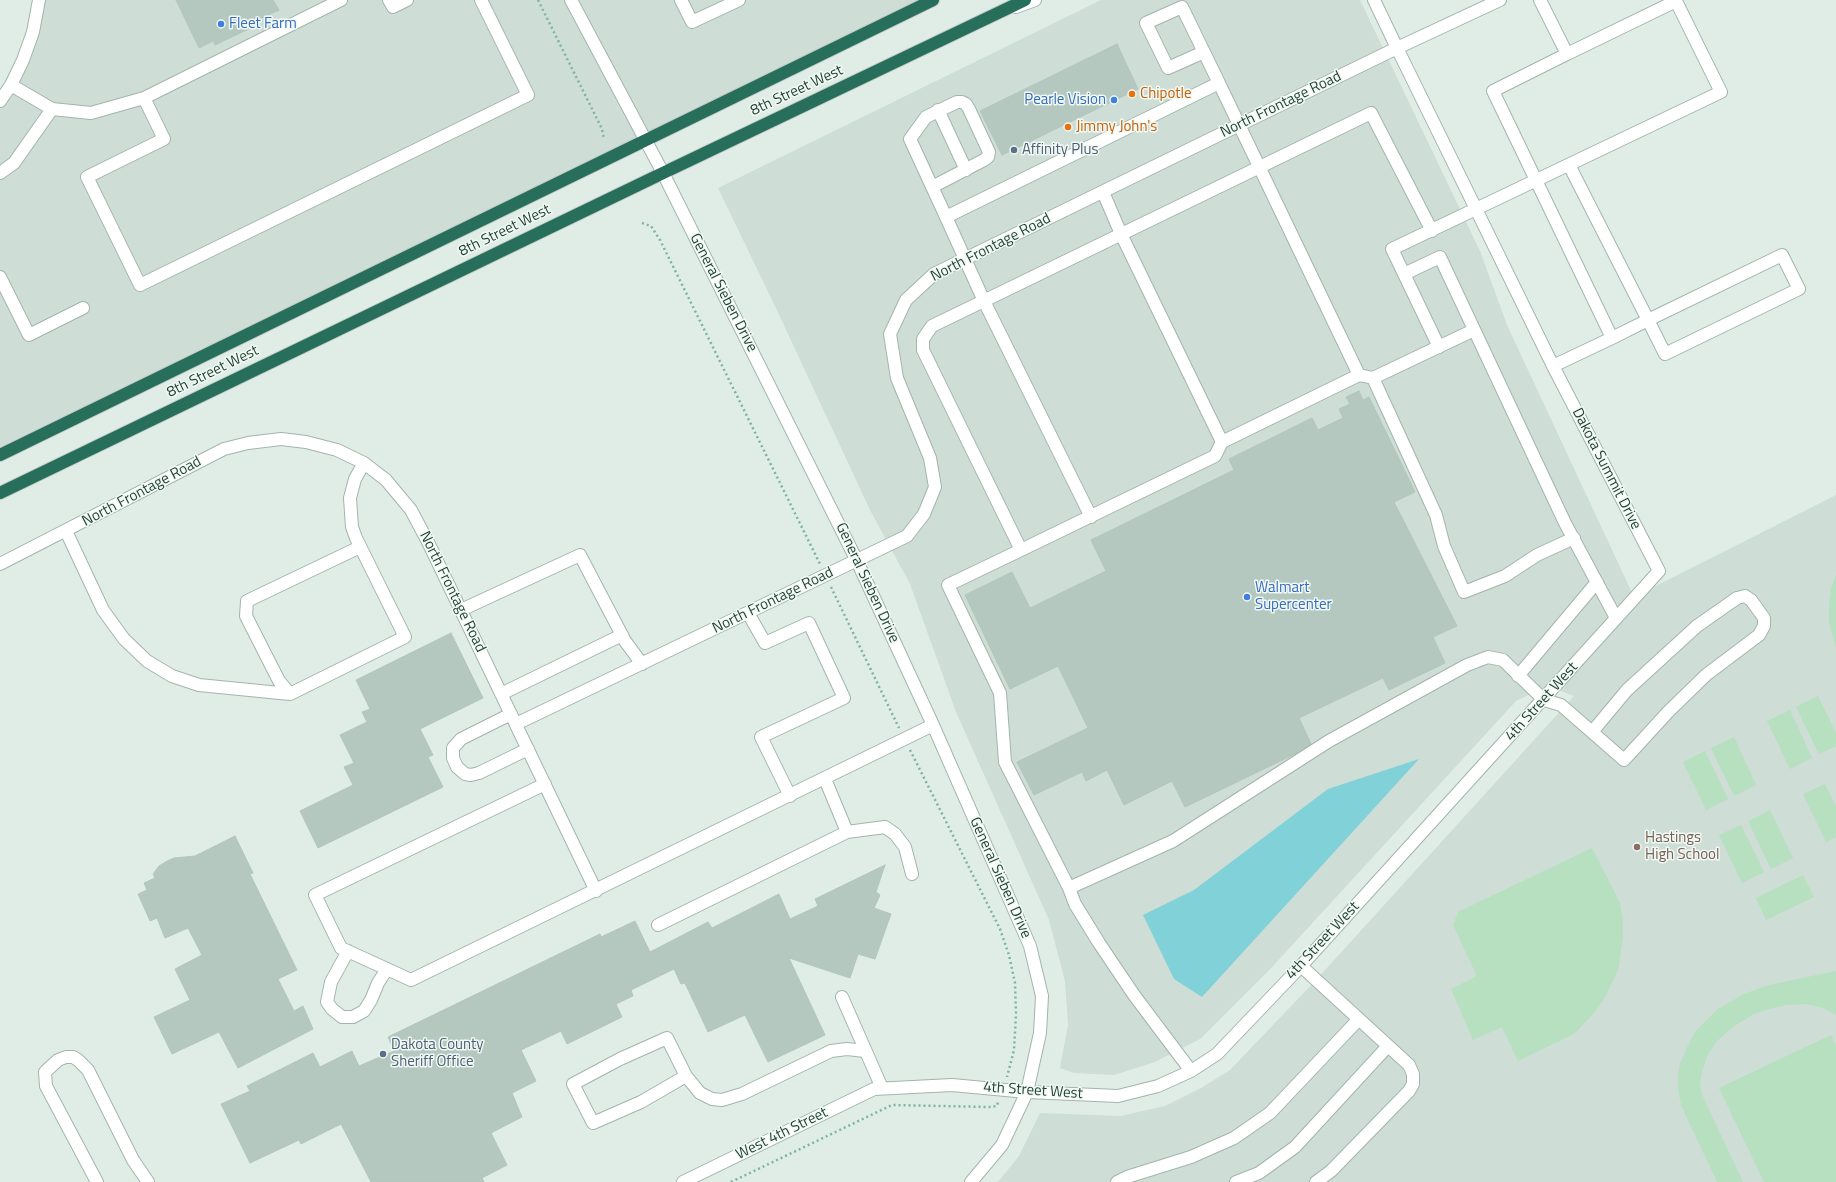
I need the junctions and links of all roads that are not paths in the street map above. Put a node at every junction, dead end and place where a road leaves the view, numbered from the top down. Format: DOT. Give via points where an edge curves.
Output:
graph roads {
  1 [pos="39,0"];
  2 [pos="341,0"];
  3 [pos="389,0"];
  4 [pos="407,0"];
  5 [pos="481,0"];
  6 [pos="571,0"];
  7 [pos="681,0"];
  8 [pos="739,0"];
  9 [pos="933,0"];
  10 [pos="1025,0"];
  11 [pos="1036,0"];
  12 [pos="1374,0"];
  13 [pos="1500,0"];
  14 [pos="1540,0"];
  15 [pos="987,18"];
  16 [pos="1397,48"];
  17 [pos="1204,52"];
  18 [pos="1567,54"];
  19 [pos="1219,84"];
  20 [pos="11,85"];
  21 [pos="144,98"];
  22 [pos="0,101"];
  23 [pos="52,109"];
  24 [pos="938,110"];
  25 [pos="1239,126"];
  26 [pos="646,141"];
  27 [pos="1569,165"];
  28 [pos="1259,167"];
  29 [pos="966,170"];
  30 [pos="0,173"];
  31 [pos="663,173"];
  32 [pos="1538,181"];
  33 [pos="932,188"];
  34 [pos="1103,192"];
  35 [pos="1477,210"];
  36 [pos="946,217"];
  37 [pos="1432,231"];
  38 [pos="1121,234"];
  39 [pos="965,258"];
  40 [pos="1404,274"];
  41 [pos="0,277"];
  42 [pos="984,301"];
  43 [pos="83,308"];
  44 [pos="1648,320"];
  45 [pos="1474,330"];
  46 [pos="1612,338"];
  47 [pos="1439,347"];
  48 [pos="1552,366"];
  49 [pos="1359,375"];
  50 [pos="1373,378"];
  51 [pos="1222,442"];
  52 [pos="0,455"];
  53 [pos="364,463"];
  54 [pos="0,493"];
  55 [pos="1091,517"];
  56 [pos="66,531"];
  57 [pos="1574,538"];
  58 [pos="360,547"];
  59 [pos="1021,550"];
  60 [pos="857,560"];
  61 [pos="0,564"];
  62 [pos="1659,571"];
  63 [pos="1597,582"];
  64 [pos="461,610"];
  65 [pos="748,613"];
  66 [pos="1616,618"];
  67 [pos="622,635"];
  68 [pos="642,664"];
  69 [pos="1518,676"];
  70 [pos="290,694"];
  71 [pos="502,694"];
  72 [pos="1544,700"];
  73 [pos="514,719"];
  74 [pos="933,725"];
  75 [pos="1592,732"];
  76 [pos="528,749"];
  77 [pos="824,779"];
  78 [pos="545,784"];
  79 [pos="790,796"];
  80 [pos="847,832"];
  81 [pos="912,874"];
  82 [pos="1069,888"];
  83 [pos="596,891"];
  84 [pos="658,924"];
  85 [pos="348,951"];
  86 [pos="1302,966"];
  87 [pos="387,969"];
  88 [pos="842,997"];
  89 [pos="1359,1019"];
  90 [pos="1388,1046"];
  91 [pos="865,1051"];
  92 [pos="1191,1071"];
  93 [pos="686,1076"];
  94 [pos="882,1088"];
  95 [pos="1027,1092"];
  96 [pos="97,1182"];
  97 [pos="148,1182"];
  98 [pos="683,1182"];
  99 [pos="972,1182"];
  100 [pos="1117,1182"];
  101 [pos="1236,1182"];
  102 [pos="1316,1182"];
  1 -- 20 [label="street" via="33,32"];
  2 -- 21 [label="street"];
  3 -- 4 [label="street" via="393,7"];
  5 -- 21 [label="street" via="528,95 140,286 87,177 164,139"];
  6 -- 26 [label="street, General Sieben Drive"];
  7 -- 8 [label="street" via="692,22"];
  9 -- 26 [label="highway, 8th Street West"];
  10 -- 15 [label="highway, 8th Street West"];
  11 -- 15 [label="street"];
  12 -- 16 [label="street"];
  13 -- 16 [label="street, North Frontage Road"];
  14 -- 18 [label="street"];
  15 -- 31 [label="highway, 8th Street West"];
  16 -- 25 [label="street, North Frontage Road"];
  16 -- 35 [label="street, Dakota Summit Drive"];
  17 -- 17 [label="street" via="1182,7 1146,23 1168,68"];
  17 -- 19 [label="street"];
  18 -- 27 [label="street" via="1676,1 1721,92"];
  18 -- 32 [label="street" via="1493,91"];
  19 -- 25 [label="street"];
  19 -- 36 [label="street"];
  20 -- 22 [label="street"];
  20 -- 23 [label="street"];
  21 -- 23 [label="street" via="91,113"];
  23 -- 30 [label="street" via="14,163"];
  24 -- 29 [label="street"];
  24 -- 29 [label="street" via="962,102 973,116 989,152 988,157"];
  24 -- 33 [label="street" via="920,123 910,139"];
  25 -- 28 [label="street"];
  25 -- 34 [label="street, North Frontage Road"];
  26 -- 31 [label="street, General Sieben Drive"];
  26 -- 52 [label="highway, 8th Street West"];
  27 -- 32 [label="street"];
  27 -- 44 [label="street"];
  28 -- 37 [label="street" via="1371,113"];
  28 -- 38 [label="street"];
  28 -- 49 [label="street"];
  29 -- 33 [label="street"];
  31 -- 54 [label="highway, 8th Street West"];
  31 -- 60 [label="street, General Sieben Drive"];
  32 -- 35 [label="street"];
  32 -- 46 [label="street"];
  33 -- 36 [label="street"];
  34 -- 38 [label="street"];
  34 -- 39 [label="street, North Frontage Road"];
  35 -- 37 [label="street"];
  35 -- 48 [label="street, Dakota Summit Drive"];
  36 -- 39 [label="street"];
  37 -- 40 [label="street" via="1392,249"];
  38 -- 42 [label="street"];
  38 -- 51 [label="street"];
  39 -- 42 [label="street"];
  39 -- 60 [label="street, North Frontage Road" via="934,274 906,300 890,334 897,378 930,458 934,487 924,514 907,536"];
  40 -- 45 [label="street" via="1440,257"];
  40 -- 47 [label="street"];
  41 -- 43 [label="street" via="29,335"];
  42 -- 55 [label="street"];
  42 -- 59 [label="street" via="932,326 923,339 922,350"];
  44 -- 44 [label="street" via="1782,255 1799,289 1665,354"];
  44 -- 46 [label="street"];
  45 -- 47 [label="street"];
  45 -- 57 [label="street"];
  46 -- 48 [label="street"];
  47 -- 50 [label="street"];
  48 -- 62 [label="street, Dakota Summit Drive"];
  49 -- 50 [label="street"];
  49 -- 51 [label="street"];
  50 -- 57 [label="street" via="1436,514 1444,546 1464,592 1505,576 1537,555"];
  51 -- 55 [label="street" via="1215,456"];
  53 -- 56 [label="street, North Frontage Road" via="337,450 306,442 282,439 248,443 224,449"];
  53 -- 58 [label="street" via="355,479 350,498 352,527"];
  53 -- 64 [label="street, North Frontage Road" via="386,480 411,510"];
  55 -- 59 [label="street"];
  56 -- 61 [label="street, North Frontage Road"];
  56 -- 70 [label="street" via="103,610 124,639 147,661 172,676 199,685"];
  57 -- 63 [label="street"];
  58 -- 70 [label="street" via="405,637"];
  58 -- 70 [label="street" via="247,601 246,616 279,681"];
  59 -- 82 [label="street" via="948,585 1000,693 1005,762"];
  60 -- 65 [label="street, North Frontage Road"];
  60 -- 74 [label="street, General Sieben Drive"];
  62 -- 66 [label="street, 4th Street West"];
  63 -- 66 [label="street"];
  63 -- 69 [label="street"];
  64 -- 67 [label="street" via="580,555"];
  64 -- 71 [label="street, North Frontage Road"];
  65 -- 68 [label="street, North Frontage Road"];
  65 -- 79 [label="street" via="765,643 809,623 844,698 761,737"];
  66 -- 72 [label="street, 4th Street West"];
  67 -- 68 [label="street"];
  67 -- 71 [label="street"];
  68 -- 73 [label="street, North Frontage Road"];
  69 -- 72 [label="street"];
  69 -- 82 [label="street" via="1503,660 1488,657 1467,665 1329,741 1173,841"];
  71 -- 73 [label="street, North Frontage Road"];
  72 -- 75 [label="street" via="1561,705"];
  72 -- 86 [label="street, 4th Street West"];
  73 -- 76 [label="street"];
  73 -- 76 [label="street" via="461,739 453,748 453,758 465,774 471,775"];
  74 -- 77 [label="street"];
  74 -- 95 [label="street, General Sieben Drive" via="1030,946 1042,996 1040,1033"];
  75 -- 75 [label="street" via="1627,690 1696,626 1737,598 1745,596 1751,600 1764,618 1764,626 1759,635 1706,675 1624,760"];
  76 -- 78 [label="street"];
  77 -- 79 [label="street"];
  77 -- 80 [label="street"];
  78 -- 83 [label="street"];
  78 -- 85 [label="street" via="315,895 341,948"];
  79 -- 83 [label="street"];
  80 -- 81 [label="street" via="885,827 904,847"];
  80 -- 84 [label="street"];
  82 -- 92 [label="street" via="1075,904 1099,943"];
  83 -- 87 [label="street" via="411,980"];
  85 -- 87 [label="street"];
  85 -- 87 [label="street" via="331,982 327,1002 342,1017 353,1017 364,1011"];
  86 -- 89 [label="street"];
  86 -- 92 [label="street, 4th Street West" via="1217,1054"];
  88 -- 91 [label="street"];
  89 -- 90 [label="street"];
  89 -- 100 [label="street" via="1270,1113 1234,1138 1190,1157"];
  90 -- 101 [label="street" via="1295,1146 1259,1173"];
  90 -- 102 [label="street" via="1409,1066 1413,1074 1413,1084 1331,1171"];
  91 -- 93 [label="street" via="831,1051 742,1094 722,1100 712,1099 700,1093"];
  91 -- 94 [label="street"];
  92 -- 95 [label="street, 4th Street West" via="1158,1086 1118,1096"];
  93 -- 93 [label="street" via="667,1038 573,1084 593,1123 641,1102"];
  94 -- 95 [label="street, 4th Street West" via="952,1085"];
  94 -- 98 [label="street, West 4th Street" via="874,1089"];
  95 -- 99 [label="street, General Sieben Drive" via="1002,1145"];
  96 -- 97 [label="street" via="46,1086 45,1072 58,1060 66,1057 73,1057 88,1070 133,1160"];
}
